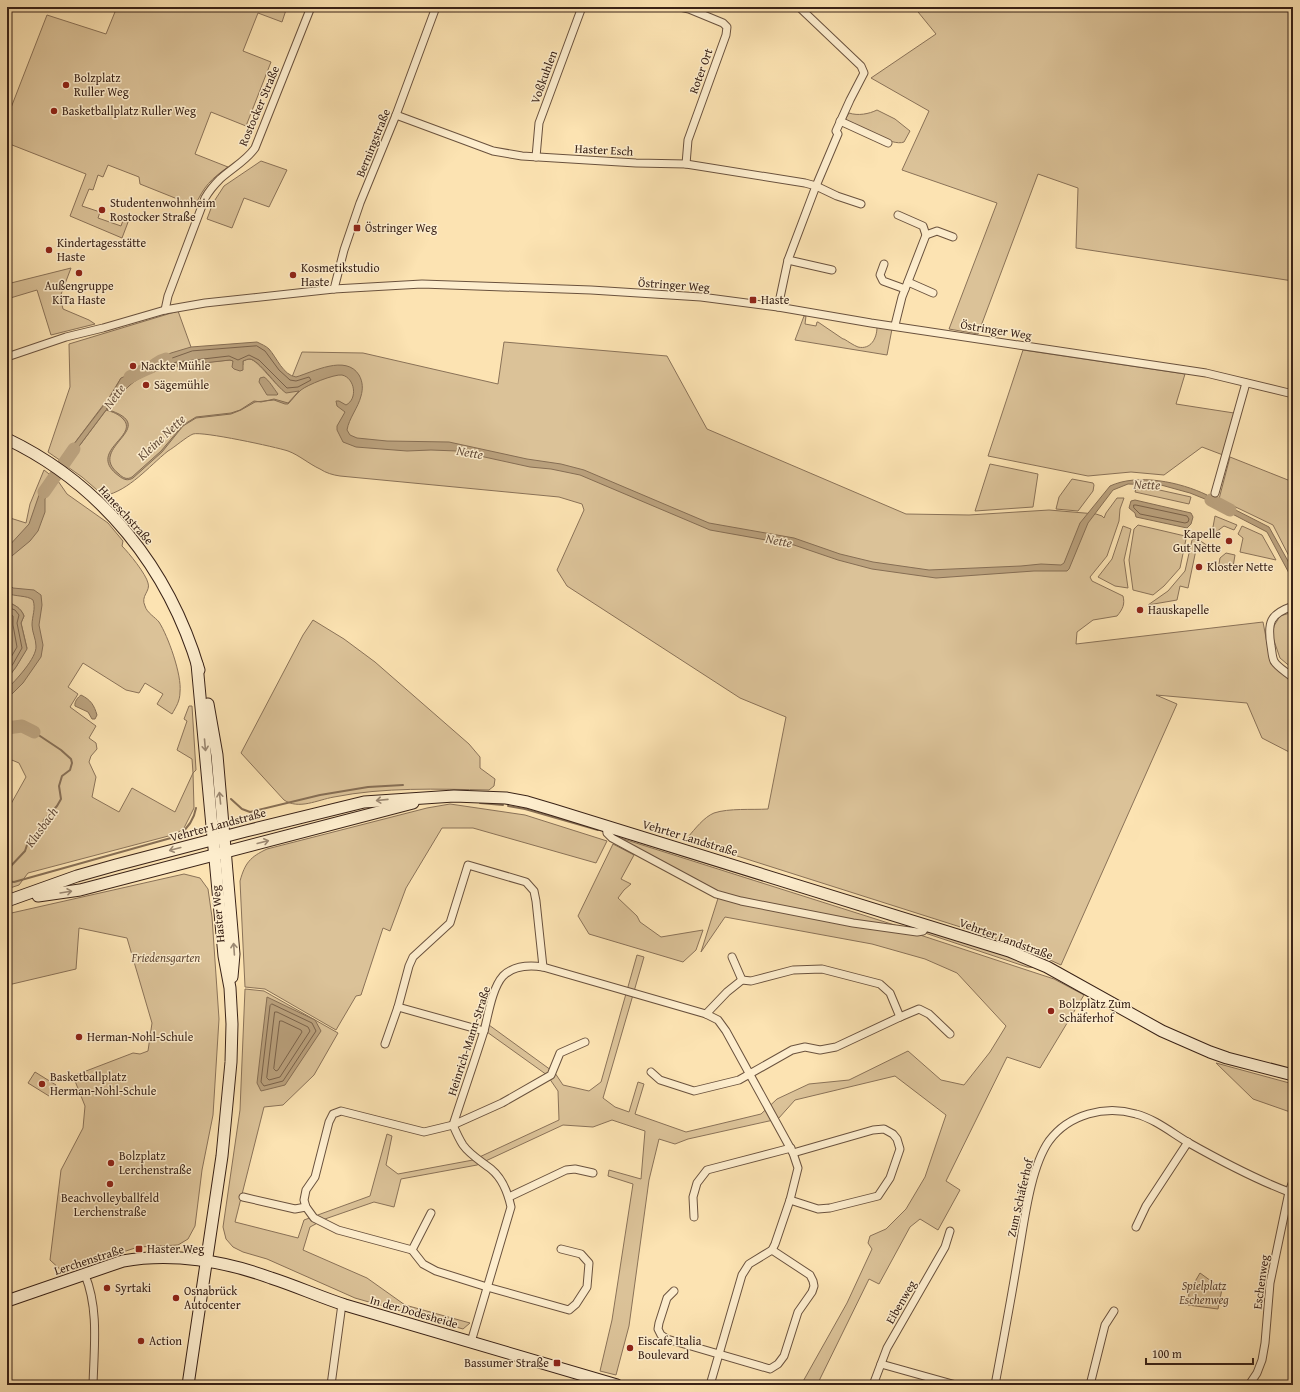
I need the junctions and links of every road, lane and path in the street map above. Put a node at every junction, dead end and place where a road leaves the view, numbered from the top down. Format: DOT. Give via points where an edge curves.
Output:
graph roads {
  1 [pos="311,7"];
  2 [pos="436,7"];
  3 [pos="582,7"];
  4 [pos="680,7"];
  5 [pos="799,7"];
  6 [pos="690,8"];
  7 [pos="396,115"];
  8 [pos="840,121"];
  9 [pos="888,143"];
  10 [pos="536,157"];
  11 [pos="686,164"];
  12 [pos="816,186"];
  13 [pos="861,204"];
  14 [pos="898,215"];
  15 [pos="926,235"];
  16 [pos="953,237"];
  17 [pos="788,260"];
  18 [pos="884,264"];
  19 [pos="832,270"];
  20 [pos="906,286"];
  21 [pos="334,289"];
  22 [pos="933,293"];
  23 [pos="778,307"];
  24 [pos="165,310"];
  25 [pos="895,326"];
  26 [pos="7,356"];
  27 [pos="1246,383"];
  28 [pos="1293,394"];
  29 [pos="7,439"];
  30 [pos="1215,493"];
  31 [pos="1293,606"];
  32 [pos="197,664"];
  33 [pos="1293,678"];
  34 [pos="435,797"];
  35 [pos="606,826"];
  36 [pos="224,837"];
  37 [pos="213,840"];
  38 [pos="220,853"];
  39 [pos="10,900"];
  40 [pos="927,925"];
  41 [pos="732,957"];
  42 [pos="543,967"];
  43 [pos="742,980"];
  44 [pos="398,1006"];
  45 [pos="706,1014"];
  46 [pos="900,1017"];
  47 [pos="484,1031"];
  48 [pos="950,1034"];
  49 [pos="585,1042"];
  50 [pos="385,1044"];
  51 [pos="651,1072"];
  52 [pos="749,1074"];
  53 [pos="1293,1075"];
  54 [pos="453,1125"];
  55 [pos="1188,1142"];
  56 [pos="792,1150"];
  57 [pos="593,1173"];
  58 [pos="1293,1181"];
  59 [pos="1289,1192"];
  60 [pos="244,1197"];
  61 [pos="509,1197"];
  62 [pos="790,1200"];
  63 [pos="306,1207"];
  64 [pos="432,1213"];
  65 [pos="694,1217"];
  66 [pos="1136,1227"];
  67 [pos="950,1231"];
  68 [pos="561,1249"];
  69 [pos="412,1250"];
  70 [pos="772,1250"];
  71 [pos="206,1261"];
  72 [pos="85,1274"];
  73 [pos="487,1287"];
  74 [pos="674,1290"];
  75 [pos="7,1301"];
  76 [pos="342,1304"];
  77 [pos="1114,1310"];
  78 [pos="471,1342"];
  79 [pos="719,1355"];
  80 [pos="881,1364"];
  81 [pos="606,1383"];
  82 [pos="93,1385"];
  83 [pos="188,1385"];
  84 [pos="331,1385"];
  85 [pos="617,1385"];
  86 [pos="710,1385"];
  87 [pos="873,1385"];
  88 [pos="956,1385"];
  89 [pos="995,1385"];
  90 [pos="1090,1385"];
  91 [pos="1249,1385"];
  1 -- 24 [label="street, Rostocker Straße" via="256,148 245,161 221,178 205,198"];
  2 -- 7 [label="street, Berningstraße"];
  3 -- 10 [label="street, Voßkuhlen" via="539,123"];
  4 -- 6 [label="street, Roter Ort"];
  5 -- 8 [label="street" via="861,66 864,73"];
  6 -- 11 [label="street, Roter Ort" via="723,23 727,28 688,140"];
  7 -- 10 [label="street, Haster Esch" via="493,151"];
  7 -- 21 [label="street, Berningstraße" via="360,203"];
  8 -- 9 [label="street"];
  8 -- 12 [label="street" via="836,131 838,134"];
  10 -- 11 [label="street, Haster Esch"];
  11 -- 12 [label="street, Haster Esch"];
  12 -- 13 [label="street, Haster Esch"];
  12 -- 17 [label="street"];
  14 -- 15 [label="street" via="923,226"];
  15 -- 16 [label="street" via="937,231"];
  15 -- 20 [label="street"];
  17 -- 19 [label="street"];
  17 -- 23 [label="street"];
  18 -- 20 [label="street" via="880,275 883,281"];
  20 -- 22 [label="street"];
  20 -- 25 [label="street"];
  21 -- 23 [label="street, Östringer Weg" via="422,284 591,290 701,297"];
  21 -- 24 [label="street, Östringer Weg" via="234,299"];
  23 -- 25 [label="street, Östringer Weg"];
  24 -- 26 [label="street, Östringer Weg"];
  25 -- 27 [label="street, Östringer Weg" via="1186,370"];
  27 -- 28 [label="street, Östringer Weg"];
  27 -- 30 [label="street"];
  29 -- 32 [label="street, Haneschstraße" via="54,466 90,494 133,539 165,587 183,624"];
  31 -- 33 [label="street" via="1276,613 1269,632 1275,662"];
  36 -- 32 [label="street, Haneschstraße, one-way" via="215,748 205,691"];
  32 -- 37 [label="street, Haneschstraße, one-way"];
  34 -- 35 [label="street, Vehrter Landstraße" via="506,798"];
  34 -- 36 [label="street, Vehrter Landstraße, one-way" via="364,802"];
  38 -- 34 [label="street, Vehrter Landstraße, one-way"];
  35 -- 40 [label="street, Vehrter Landstraße"];
  35 -- 40 [label="street" via="607,833 612,838 716,894 779,909 917,932 922,931"];
  36 -- 37 [label="street, Vehrter Landstraße"];
  36 -- 38 [label="street, Haster Weg"];
  37 -- 38 [label="street, Haster Weg"];
  37 -- 39 [label="street, Vehrter Landstraße, one-way" via="77,876"];
  39 -- 38 [label="street, Vehrter Landstraße, one-way" via="80,890"];
  38 -- 71 [label="street, Haster Weg" via="234,954 230,988 232,1032 222,1156"];
  40 -- 53 [label="street, Vehrter Landstraße" via="1009,951 1047,967 1162,1031 1210,1052"];
  41 -- 43 [label="street"];
  42 -- 44 [label="street" via="534,891 526,882 468,865 450,923 413,957"];
  42 -- 45 [label="street, Heinrich-Mann-Straße"];
  42 -- 47 [label="street, Heinrich-Mann-Straße" via="520,967 502,977"];
  43 -- 45 [label="street"];
  43 -- 46 [label="street" via="751,981 793,970 822,969 880,984 890,993"];
  44 -- 47 [label="street"];
  44 -- 50 [label="street"];
  45 -- 52 [label="street, Heinrich-Mann-Straße" via="718,1020 726,1031"];
  46 -- 48 [label="street" via="919,1010 929,1014"];
  46 -- 52 [label="street" via="836,1046 820,1050 805,1047 792,1050"];
  47 -- 54 [label="street, Heinrich-Mann-Straße"];
  49 -- 54 [label="street" via="560,1053 551,1075 502,1103"];
  51 -- 52 [label="street" via="660,1080 694,1091 739,1080"];
  52 -- 56 [label="street, Heinrich-Mann-Straße"];
  54 -- 61 [label="street" via="463,1145 478,1161 492,1169"];
  54 -- 63 [label="street" via="424,1132 341,1111 333,1114 315,1177 306,1190"];
  55 -- 59 [label="street, Zum Schäferhof" via="1268,1184"];
  55 -- 66 [label="street" via="1146,1206"];
  55 -- 89 [label="street, Zum Schäferhof" via="1153,1121 1121,1110 1089,1114 1071,1122 1049,1141 1036,1170 1026,1210"];
  56 -- 62 [label="street, Heinrich-Mann-Straße" via="798,1168"];
  56 -- 62 [label="street" via="884,1129 897,1139 900,1149 890,1178 878,1196 818,1209"];
  56 -- 65 [label="street" via="707,1170 697,1183 693,1197"];
  57 -- 61 [label="street" via="566,1170"];
  58 -- 59 [label="street, Eschenweg"];
  59 -- 91 [label="street, Eschenweg" via="1270,1283 1262,1360"];
  60 -- 63 [label="street" via="296,1209"];
  61 -- 73 [label="street" via="511,1207"];
  62 -- 70 [label="street, Heinrich-Mann-Straße"];
  63 -- 69 [label="street" via="317,1220 338,1230"];
  64 -- 69 [label="street"];
  67 -- 80 [label="street, Eibenweg" via="945,1247 887,1348"];
  68 -- 73 [label="street" via="581,1254 589,1263 587,1287 569,1310"];
  69 -- 73 [label="street" via="423,1264 436,1271"];
  70 -- 79 [label="street" via="749,1264 742,1275"];
  70 -- 79 [label="street" via="810,1275 814,1286 798,1312 784,1356 770,1369"];
  71 -- 72 [label="street, Lerchenstraße" via="140,1258"];
  71 -- 76 [label="street, In der Dodesheide" via="270,1277"];
  71 -- 83 [label="street, Haster Weg"];
  72 -- 75 [label="street, Lerchenstraße"];
  72 -- 82 [label="street" via="94,1310"];
  73 -- 78 [label="street"];
  74 -- 79 [label="street" via="667,1298 659,1323 661,1335"];
  76 -- 78 [label="street, In der Dodesheide"];
  76 -- 84 [label="street"];
  77 -- 90 [label="street" via="1105,1325"];
  78 -- 81 [label="street, In der Dodesheide"];
  79 -- 86 [label="street"];
  80 -- 87 [label="street, Eibenweg"];
  80 -- 88 [label="street"];
  81 -- 85 [label="street, In der Dodesheide"];
}
